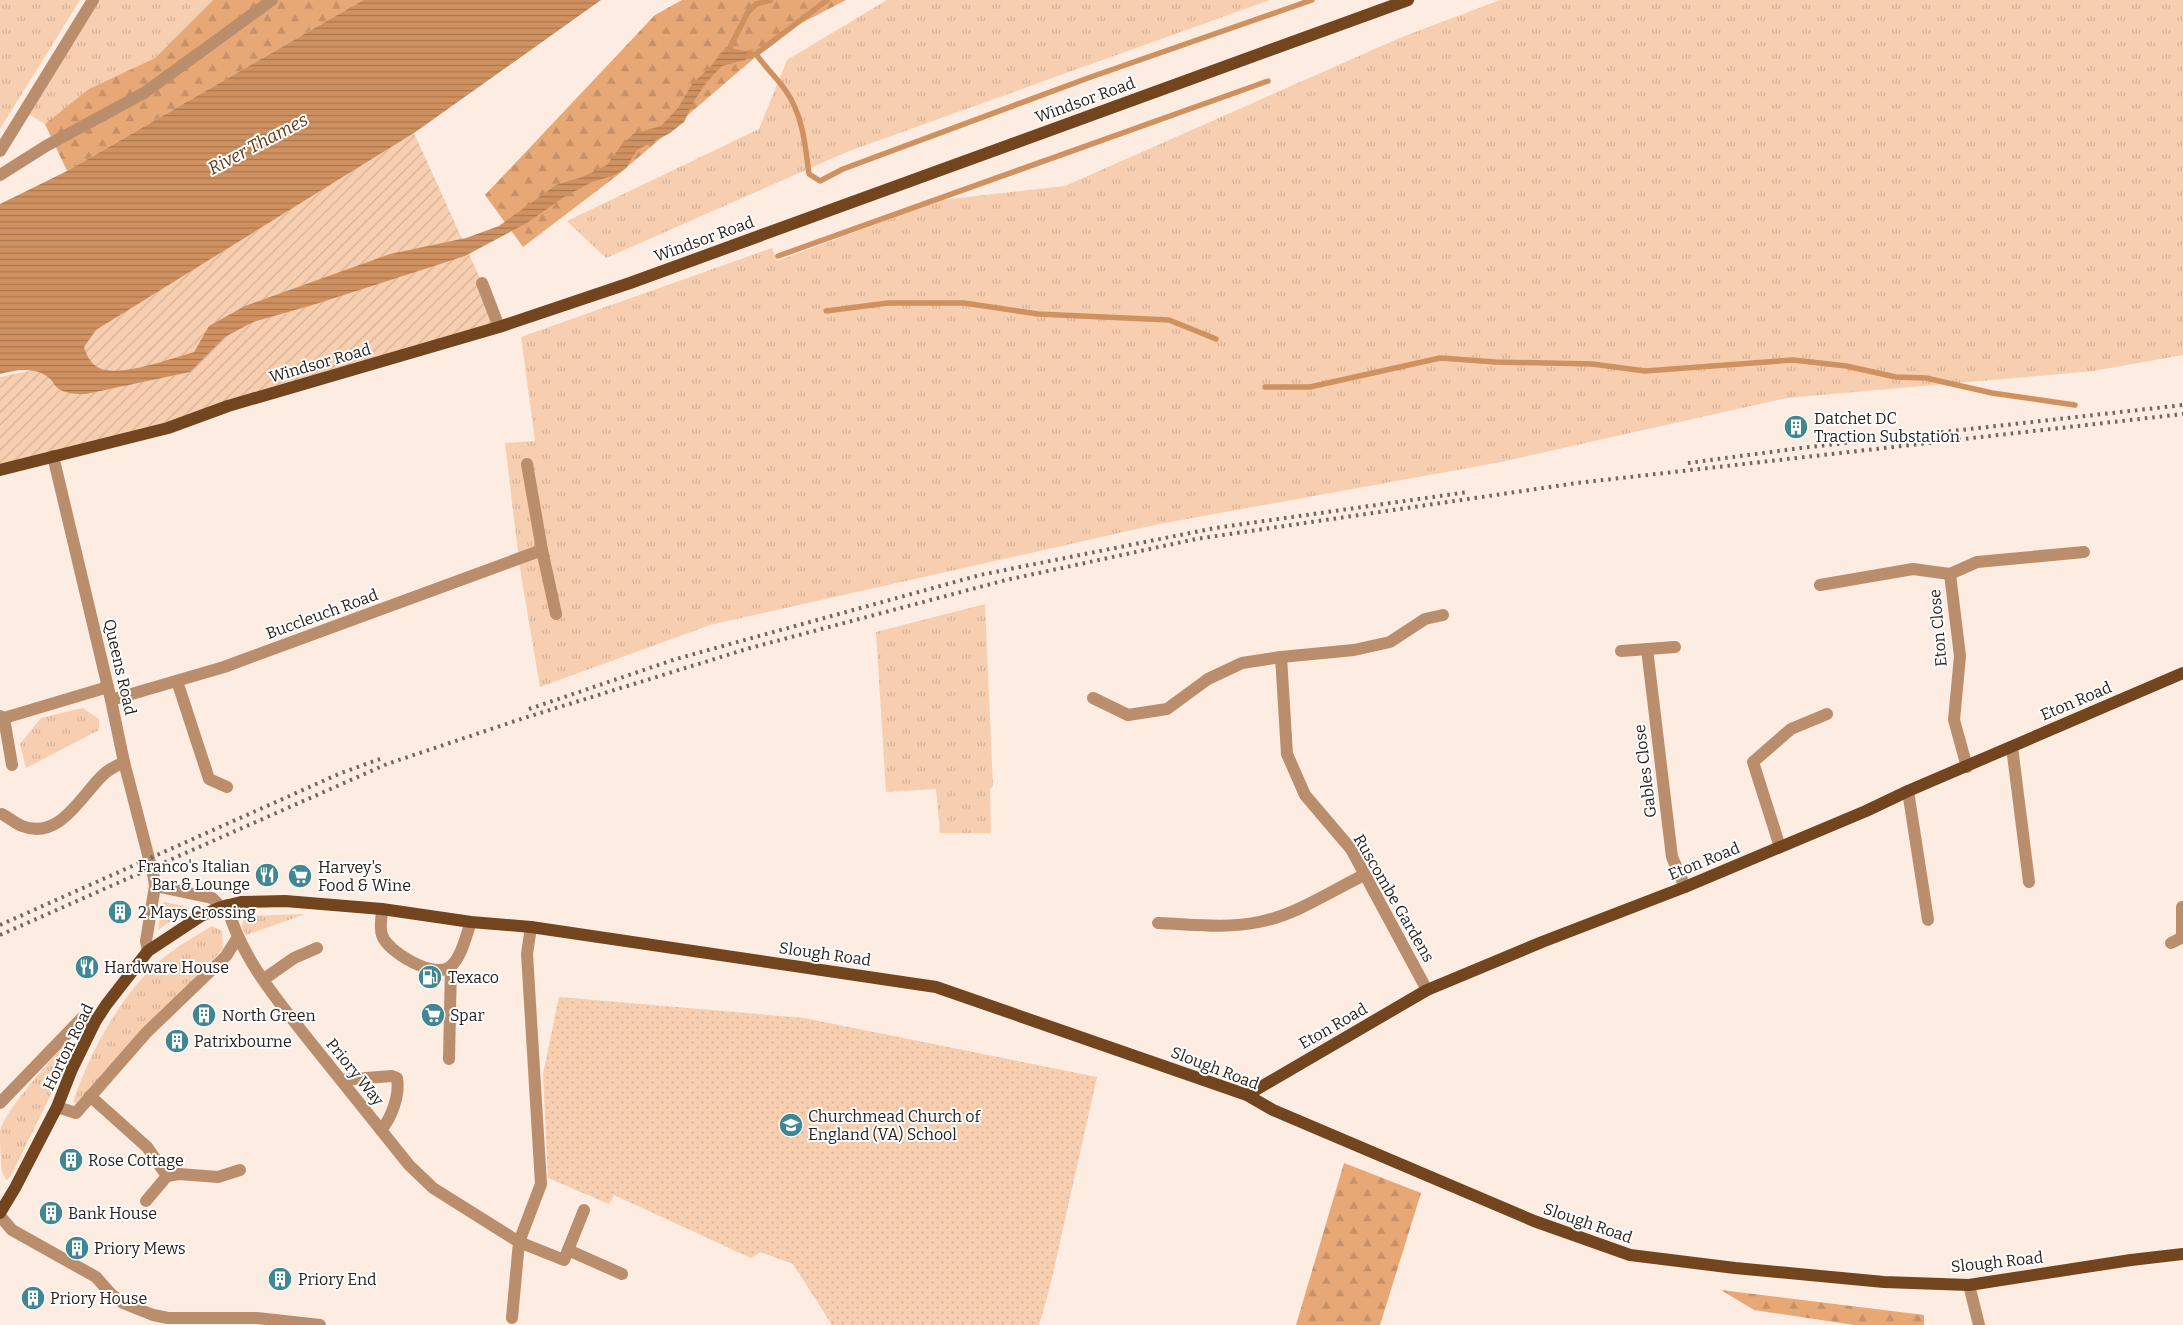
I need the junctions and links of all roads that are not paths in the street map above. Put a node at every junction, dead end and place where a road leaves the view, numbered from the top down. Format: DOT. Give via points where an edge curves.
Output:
graph roads {
  1 [pos="93,0"];
  2 [pos="272,0"];
  3 [pos="1408,0"];
  4 [pos="0,151"];
  5 [pos="0,175"];
  6 [pos="482,283"];
  7 [pos="499,327"];
  8 [pos="53,456"];
  9 [pos="527,464"];
  10 [pos="0,470"];
  11 [pos="542,550"];
  12 [pos="2084,552"];
  13 [pos="1950,574"];
  14 [pos="1820,585"];
  15 [pos="556,614"];
  16 [pos="1443,615"];
  17 [pos="1675,647"];
  18 [pos="1647,649"];
  19 [pos="1621,651"];
  20 [pos="1281,656"];
  21 [pos="2183,673"];
  22 [pos="177,680"];
  23 [pos="108,687"];
  24 [pos="1093,698"];
  25 [pos="111,700"];
  26 [pos="1827,714"];
  27 [pos="2,717"];
  28 [pos="2012,746"];
  29 [pos="124,762"];
  30 [pos="12,765"];
  31 [pos="1967,767"];
  32 [pos="227,787"];
  33 [pos="1908,791"];
  34 [pos="2,814"];
  35 [pos="1780,847"];
  36 [pos="1364,874"];
  37 [pos="2029,882"];
  38 [pos="155,886"];
  39 [pos="1685,887"];
  40 [pos="224,906"];
  41 [pos="2182,907"];
  42 [pos="382,908"];
  43 [pos="1928,920"];
  44 [pos="471,922"];
  45 [pos="1158,923"];
  46 [pos="531,928"];
  47 [pos="238,937"];
  48 [pos="2183,937"];
  49 [pos="2171,943"];
  50 [pos="316,948"];
  51 [pos="148,951"];
  52 [pos="451,966"];
  53 [pos="264,978"];
  54 [pos="1427,990"];
  55 [pos="96,1022"];
  56 [pos="449,1059"];
  57 [pos="341,1080"];
  58 [pos="90,1096"];
  59 [pos="1247,1096"];
  60 [pos="0,1103"];
  61 [pos="58,1108"];
  62 [pos="381,1130"];
  63 [pos="240,1170"];
  64 [pos="167,1176"];
  65 [pos="146,1201"];
  66 [pos="584,1210"];
  67 [pos="0,1214"];
  68 [pos="519,1242"];
  69 [pos="568,1250"];
  70 [pos="2183,1254"];
  71 [pos="622,1274"];
  72 [pos="1968,1285"];
  73 [pos="512,1318"];
  74 [pos="320,1325"];
  75 [pos="1979,1325"];
  1 -- 4 [label="street"];
  2 -- 5 [label="street" via="144,94 46,146"];
  3 -- 7 [label="main road, Windsor Road" via="630,283"];
  6 -- 7 [label="street"];
  7 -- 8 [label="main road, Windsor Road" via="228,406 168,428"];
  8 -- 10 [label="main road, Windsor Road"];
  8 -- 23 [label="street, Queens Road"];
  9 -- 11 [label="street"];
  11 -- 15 [label="street"];
  11 -- 22 [label="street, Buccleuch Road" via="346,624"];
  12 -- 13 [label="street, Eton Close" via="1977,562"];
  13 -- 14 [label="street, Eton Close" via="1912,569"];
  13 -- 31 [label="street, Eton Close" via="1960,656 1954,720"];
  16 -- 20 [label="street" via="1425,619 1390,642 1354,650"];
  17 -- 18 [label="street"];
  18 -- 19 [label="street"];
  18 -- 39 [label="street, Gables Close" via="1672,857"];
  20 -- 24 [label="street" via="1242,663 1208,679 1167,710 1128,715"];
  20 -- 36 [label="street, Ruscombe Gardens" via="1287,754 1305,795 1351,849"];
  21 -- 28 [label="main road, Eton Road"];
  22 -- 25 [label="street, Buccleuch Road"];
  22 -- 32 [label="street" via="209,779"];
  23 -- 25 [label="street, Queens Road"];
  23 -- 27 [label="street"];
  25 -- 29 [label="street, Queens Road"];
  26 -- 35 [label="street" via="1791,729 1753,762"];
  27 -- 30 [label="street"];
  28 -- 31 [label="main road, Eton Road"];
  28 -- 37 [label="street"];
  29 -- 34 [label="street" via="105,772 53,826 36,829 22,826"];
  29 -- 38 [label="street, Queens Road"];
  31 -- 33 [label="main road, Eton Road"];
  33 -- 35 [label="main road, Eton Road"];
  33 -- 43 [label="street"];
  35 -- 39 [label="main road, Eton Road"];
  36 -- 45 [label="street" via="1284,915 1258,923"];
  36 -- 54 [label="street, Ruscombe Gardens"];
  38 -- 40 [label="street" via="212,898"];
  38 -- 51 [label="street, Queens Road" via="146,941"];
  39 -- 54 [label="main road, Eton Road"];
  40 -- 42 [label="main road, Slough Road" via="254,901 285,901"];
  40 -- 47 [label="street, Priory Way"];
  40 -- 51 [label="main road, Horton Road" via="201,916"];
  41 -- 48 [label="street"];
  42 -- 44 [label="main road, Slough Road"];
  42 -- 52 [label="street" via="382,936 398,954 414,964 444,970"];
  44 -- 46 [label="main road, Slough Road"];
  44 -- 52 [label="street"];
  46 -- 59 [label="main road, Slough Road" via="936,987"];
  46 -- 68 [label="street" via="527,954 541,1184"];
  47 -- 53 [label="street, Priory Way"];
  47 -- 58 [label="street" via="226,956 146,1033"];
  48 -- 49 [label="street"];
  50 -- 53 [label="street"];
  51 -- 55 [label="main road, Horton Road"];
  52 -- 56 [label="street"];
  53 -- 57 [label="street, Priory Way" via="274,996"];
  54 -- 59 [label="main road, Eton Road"];
  55 -- 60 [label="street" via="82,1018"];
  55 -- 61 [label="main road, Horton Road" via="72,1069"];
  57 -- 62 [label="street, Priory Way"];
  57 -- 62 [label="street" via="397,1078 393,1111"];
  58 -- 61 [label="street" via="76,1113"];
  58 -- 64 [label="street" via="147,1146"];
  59 -- 72 [label="main road, Slough Road" via="1534,1221 1630,1255 1884,1282"];
  61 -- 67 [label="main road, Horton Road"];
  62 -- 68 [label="street, Priory Way" via="409,1165 433,1188"];
  63 -- 64 [label="street" via="218,1177"];
  64 -- 65 [label="street"];
  66 -- 69 [label="street"];
  67 -- 74 [label="street" via="12,1230 96,1277 123,1303 153,1315 168,1318 258,1318"];
  68 -- 69 [label="street, Priory Way" via="564,1260"];
  68 -- 73 [label="street"];
  69 -- 71 [label="street"];
  70 -- 72 [label="main road, Slough Road"];
  72 -- 75 [label="street"];
}
